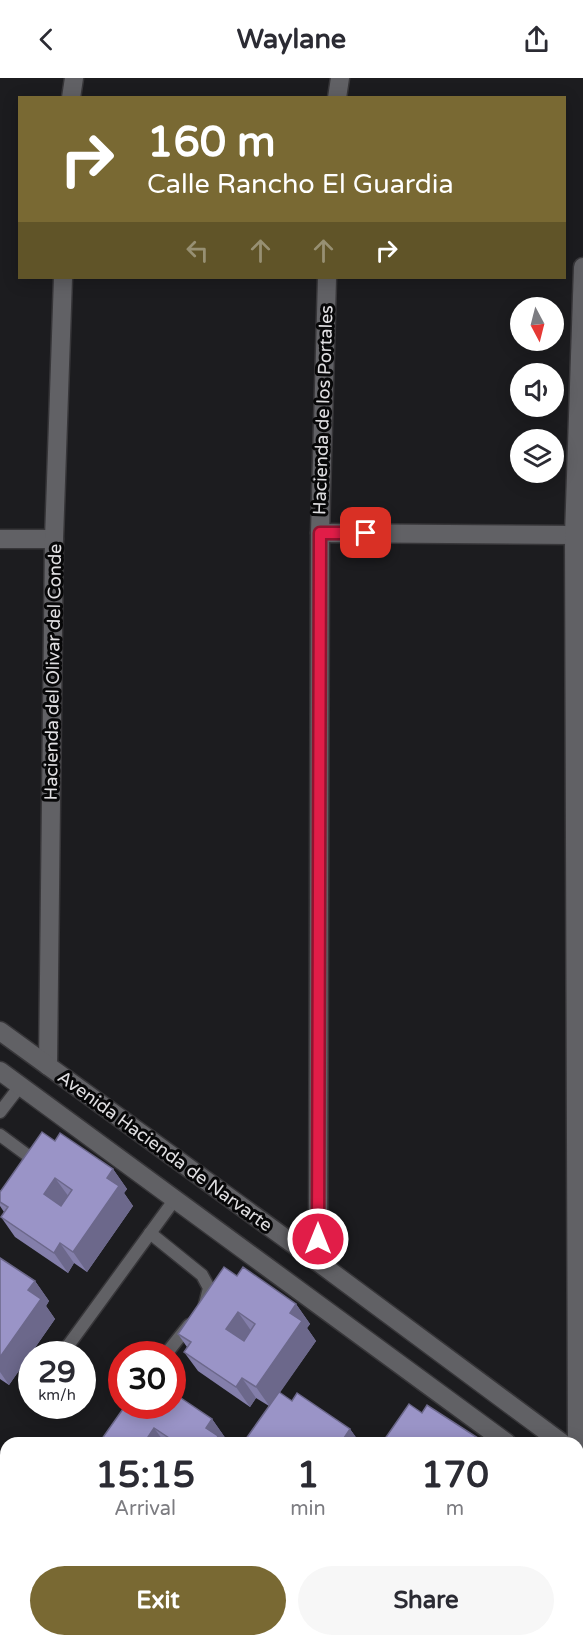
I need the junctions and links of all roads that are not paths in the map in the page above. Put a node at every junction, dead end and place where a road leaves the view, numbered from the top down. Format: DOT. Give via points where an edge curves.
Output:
graph roads {
  1 [pos="74,78"];
  2 [pos="340,78"];
  3 [pos="71,96"];
  4 [pos="337,96"];
  5 [pos="583,267"];
  6 [pos="63,279"];
  7 [pos="327,279"];
  8 [pos="320,533"];
  9 [pos="574,535"];
  10 [pos="0,539"];
  11 [pos="54,539"];
  12 [pos="579,954"];
  13 [pos="0,1031"];
  14 [pos="48,1066"];
  15 [pos="0,1071"];
  16 [pos="20,1086"];
  17 [pos="0,1112"];
  18 [pos="0,1134"];
  19 [pos="27,1155"];
  20 [pos="175,1199"];
  21 [pos="150,1233"];
  22 [pos="318,1262"];
  23 [pos="71,1341"];
  24 [pos="176,1341"];
  25 [pos="499,1397"];
  26 [pos="487,1428"];
  27 [pos="499,1437"];
  28 [pos="554,1437"];
  29 [pos="577,1437"];
  1 -- 3 [label="street"];
  2 -- 4 [label="street"];
  5 -- 9 [label="street"];
  6 -- 11 [label="street, Hacienda del Olivar del Conde"];
  7 -- 8 [label="street, Hacienda de los Portales"];
  8 -- 9 [label="street"];
  8 -- 22 [label="street, Hacienda de los Portales"];
  9 -- 12 [label="street"];
  10 -- 11 [label="street"];
  11 -- 14 [label="street, Hacienda del Olivar del Conde"];
  12 -- 29 [label="street"];
  13 -- 14 [label="street, Avenida Hacienda de Narvarte"];
  14 -- 22 [label="street, Avenida Hacienda de Narvarte"];
  15 -- 16 [label="street, Avenida Hacienda de Narvarte"];
  16 -- 17 [label="lane"];
  16 -- 20 [label="street, Avenida Hacienda de Narvarte"];
  18 -- 19 [label="lane"];
  20 -- 21 [label="lane"];
  20 -- 26 [label="street, Avenida Hacienda de Narvarte"];
  21 -- 23 [label="lane"];
  21 -- 24 [label="lane" via="202,1275 208,1288 207,1302"];
  22 -- 25 [label="street, Avenida Hacienda de Narvarte"];
  25 -- 26 [label="street"];
  25 -- 28 [label="street, Avenida Hacienda de Narvarte"];
  26 -- 27 [label="street, Avenida Hacienda de Narvarte"];
}
